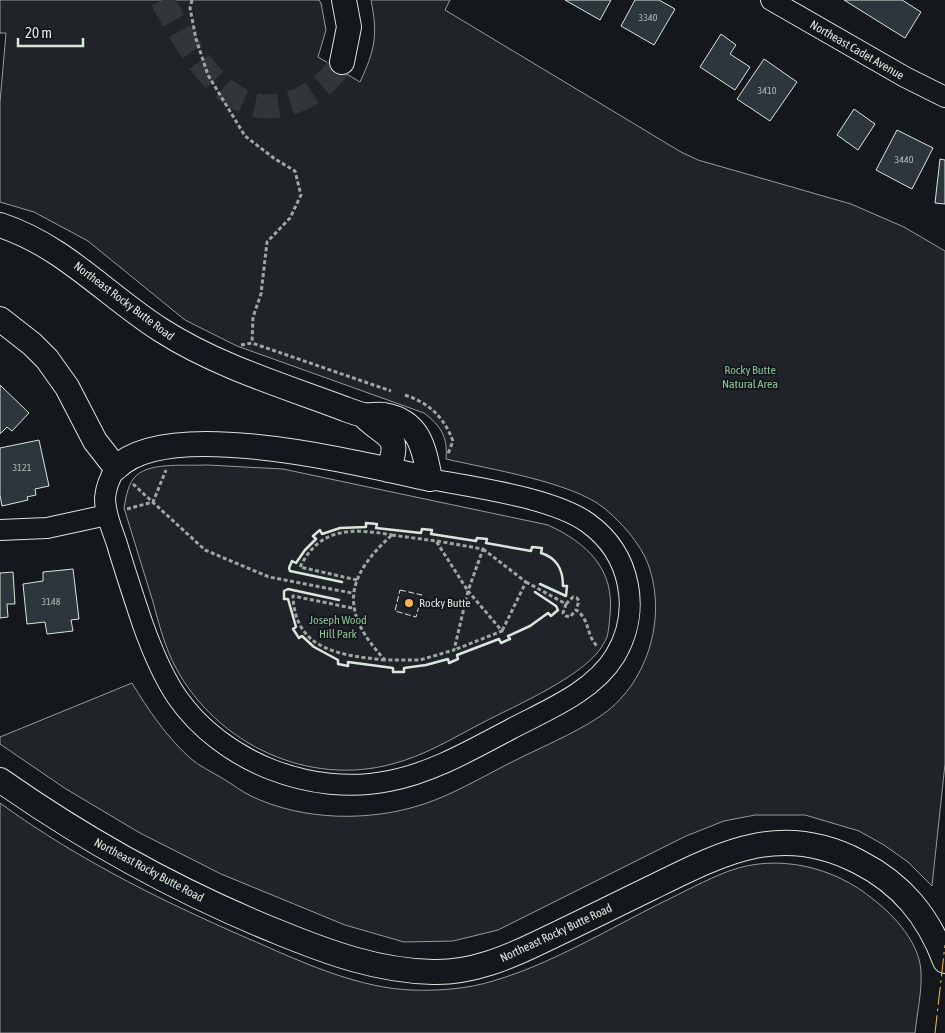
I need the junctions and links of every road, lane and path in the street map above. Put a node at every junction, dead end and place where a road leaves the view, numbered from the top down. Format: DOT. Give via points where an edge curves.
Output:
graph roads {
  1 [pos="192,0"];
  2 [pos="344,0"];
  3 [pos="771,0"];
  4 [pos="342,62"];
  5 [pos="945,97"];
  6 [pos="0,225"];
  7 [pos="0,319"];
  8 [pos="252,343"];
  9 [pos="363,415"];
  10 [pos="176,445"];
  11 [pos="116,468"];
  12 [pos="388,470"];
  13 [pos="430,478"];
  14 [pos="153,502"];
  15 [pos="107,515"];
  16 [pos="0,530"];
  17 [pos="392,535"];
  18 [pos="436,541"];
  19 [pos="483,549"];
  20 [pos="356,580"];
  21 [pos="526,582"];
  22 [pos="468,591"];
  23 [pos="352,593"];
  24 [pos="566,604"];
  25 [pos="352,608"];
  26 [pos="576,610"];
  27 [pos="502,632"];
  28 [pos="600,648"];
  29 [pos="454,650"];
  30 [pos="385,660"];
  31 [pos="0,780"];
  32 [pos="945,960"];
  1 -- 8 [label="path" via="190,8 196,39 208,75 245,136 294,170 301,195 290,218 267,242"];
  2 -- 4 [label="street" via="349,27"];
  3 -- 5 [label="street, Northeast Cadet Avenue"];
  6 -- 9 [label="street, Northeast Rocky Butte Road" via="26,234 69,260 178,341"];
  7 -- 11 [label="street" via="47,359 67,387 95,441"];
  9 -- 12 [label="street, Northeast Rocky Butte Road" via="391,438 395,454"];
  9 -- 13 [label="street, Northeast Rocky Butte Road" via="384,415 410,427 424,446"];
  10 -- 11 [label="street" via="134,453"];
  10 -- 12 [label="street" via="277,449"];
  10 -- 14 [label="path"];
  11 -- 14 [label="path"];
  11 -- 15 [label="street" via="107,485"];
  12 -- 13 [label="street"];
  13 -- 15 [label="street" via="541,503 586,522 605,538 620,559 630,590 628,620 615,656 604,671 580,691 435,766 389,782 364,785 316,782 272,769 230,748 196,720 178,699 156,660"];
  14 -- 15 [label="path"];
  14 -- 23 [label="path" via="205,550 269,576"];
  15 -- 16 [label="street" via="47,528"];
  17 -- 18 [label="path"];
  17 -- 20 [label="path" via="370,557"];
  17 -- 20 [label="path" via="351,530 334,534 314,546 300,567"];
  18 -- 19 [label="path"];
  18 -- 22 [label="path"];
  19 -- 21 [label="path"];
  19 -- 22 [label="path"];
  20 -- 23 [label="path"];
  21 -- 24 [label="path"];
  21 -- 27 [label="path"];
  22 -- 27 [label="path"];
  22 -- 29 [label="path"];
  23 -- 25 [label="path"];
  24 -- 26 [label="path" via="563,613 566,616"];
  24 -- 26 [label="path" via="573,596 577,598"];
  25 -- 30 [label="path" via="373,647"];
  25 -- 30 [label="path" via="293,596 297,619 316,643 345,656"];
  26 -- 28 [label="path" via="585,617 592,639"];
  27 -- 29 [label="path"];
  29 -- 30 [label="path" via="420,660"];
  31 -- 32 [label="street, Northeast Rocky Butte Road" via="84,836 180,888 294,938 376,966 435,972 487,964 561,932 719,855 753,845 776,843 801,844 840,853 884,876 912,901 932,931"];
}
